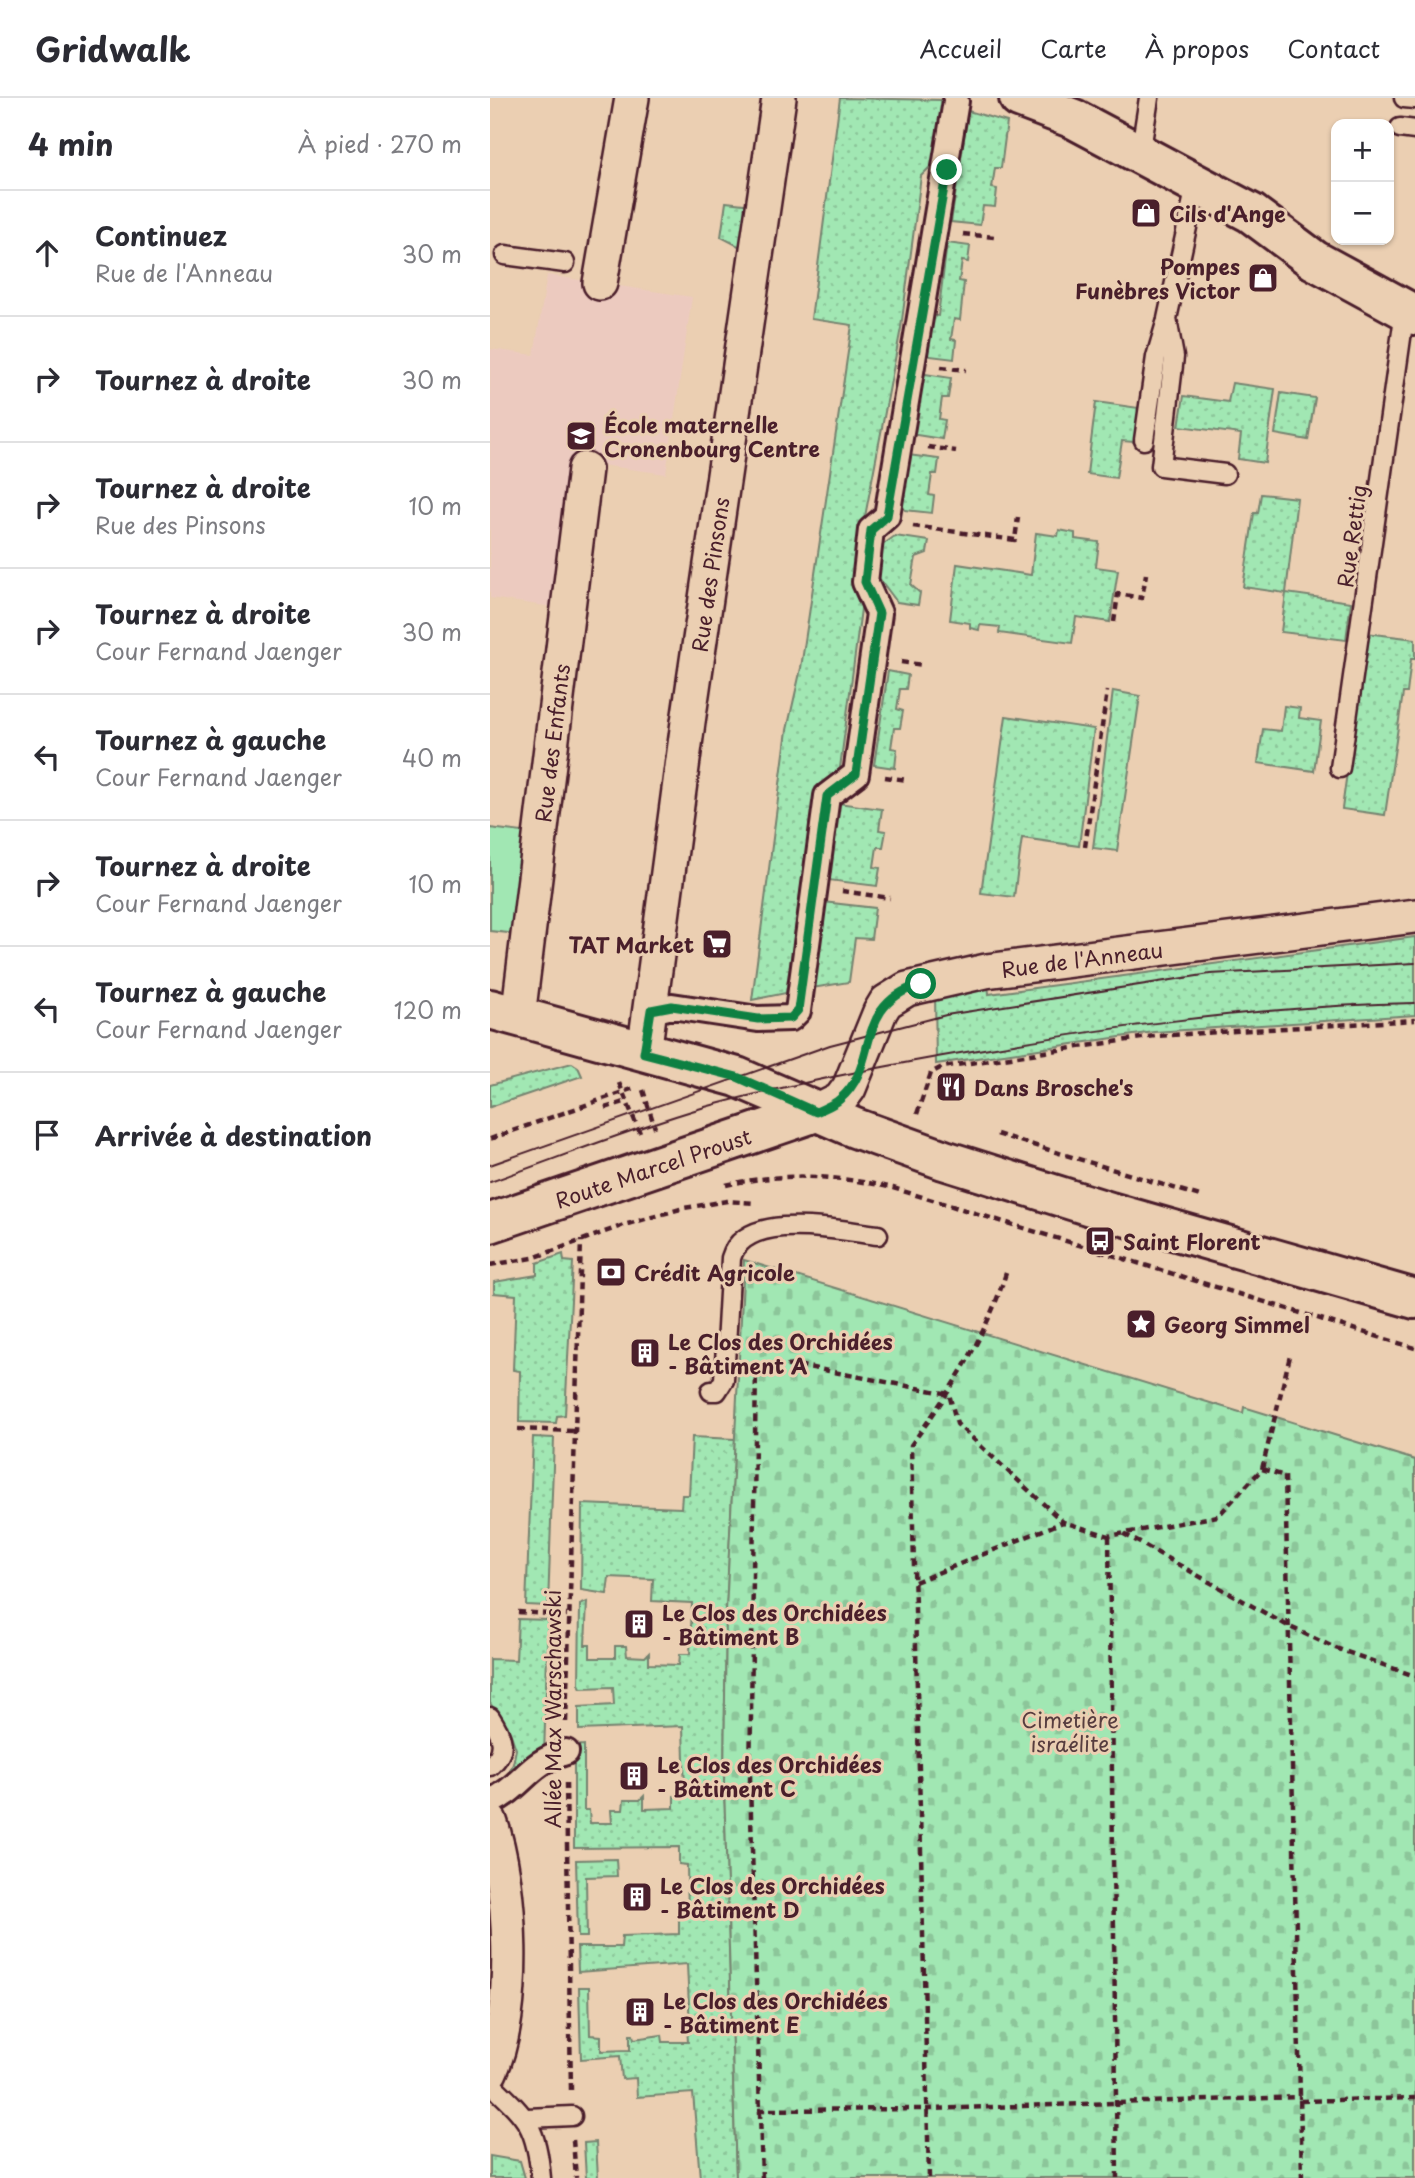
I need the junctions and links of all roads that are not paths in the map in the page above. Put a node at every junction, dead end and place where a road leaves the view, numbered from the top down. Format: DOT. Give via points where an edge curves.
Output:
graph roads {
  1 [pos="632,98"];
  2 [pos="779,98"];
  3 [pos="1019,98"];
  4 [pos="1149,98"];
  5 [pos="1405,98"];
  6 [pos="1415,99"];
  7 [pos="956,101"];
  8 [pos="1140,155"];
  9 [pos="1196,186"];
  10 [pos="505,255"];
  11 [pos="565,263"];
  12 [pos="597,272"];
  13 [pos="1410,312"];
  14 [pos="1167,319"];
  15 [pos="1144,440"];
  16 [pos="585,469"];
  17 [pos="1225,474"];
  18 [pos="1340,768"];
  19 [pos="1415,916"];
  20 [pos="651,1010"];
  21 [pos="504,1013"];
  22 [pos="644,1053"];
  23 [pos="816,1112"];
  24 [pos="490,1223"];
  25 [pos="878,1236"];
  26 [pos="1415,1299"];
  27 [pos="711,1391"];
  28 [pos="490,1717"];
  29 [pos="566,1752"];
  30 [pos="490,1766"];
  31 [pos="490,1802"];
  32 [pos="490,1821"];
  33 [pos="490,2072"];
  34 [pos="490,2083"];
  35 [pos="572,2116"];
  36 [pos="527,2118"];
  37 [pos="541,2178"];
  1 -- 12 [label="street"];
  2 -- 20 [label="street, Rue des Pinsons"];
  3 -- 8 [label="main road" via="1074,119"];
  4 -- 8 [label="lane"];
  5 -- 6 [label="lane"];
  7 -- 20 [label="street" via="887,516 871,530 865,582 879,613 856,774 827,796 798,1010 791,1018 758,1019 672,1006"];
  8 -- 9 [label="main road"];
  9 -- 13 [label="main road" via="1251,213 1314,260"];
  9 -- 14 [label="lane"];
  10 -- 11 [label="lane"];
  13 -- 18 [label="lane, Rue Rettig"];
  14 -- 15 [label="lane" via="1156,357"];
  14 -- 17 [label="lane" via="1174,357 1161,466"];
  16 -- 21 [label="street, Rue des Enfants"];
  19 -- 23 [label="street, Rue de l'Anneau" via="986,971 907,989 886,1002 880,1012 849,1088 840,1100"];
  20 -- 22 [label="street, Rue des Pinsons"];
  21 -- 22 [label="main road"];
  22 -- 23 [label="main road" via="737,1077"];
  23 -- 24 [label="main road, Route Marcel Proust"];
  23 -- 26 [label="main road" via="905,1147 1110,1212"];
  25 -- 27 [label="lane" via="778,1228 743,1238 731,1258 724,1380 717,1391"];
  28 -- 30 [label="lane" via="503,1744 500,1757"];
  29 -- 31 [label="street" via="534,1765 507,1794"];
  32 -- 33 [label="street" via="501,1862 508,1985 506,2022"];
  34 -- 36 [label="lane"];
  35 -- 36 [label="lane"];
  36 -- 37 [label="lane"];
}
